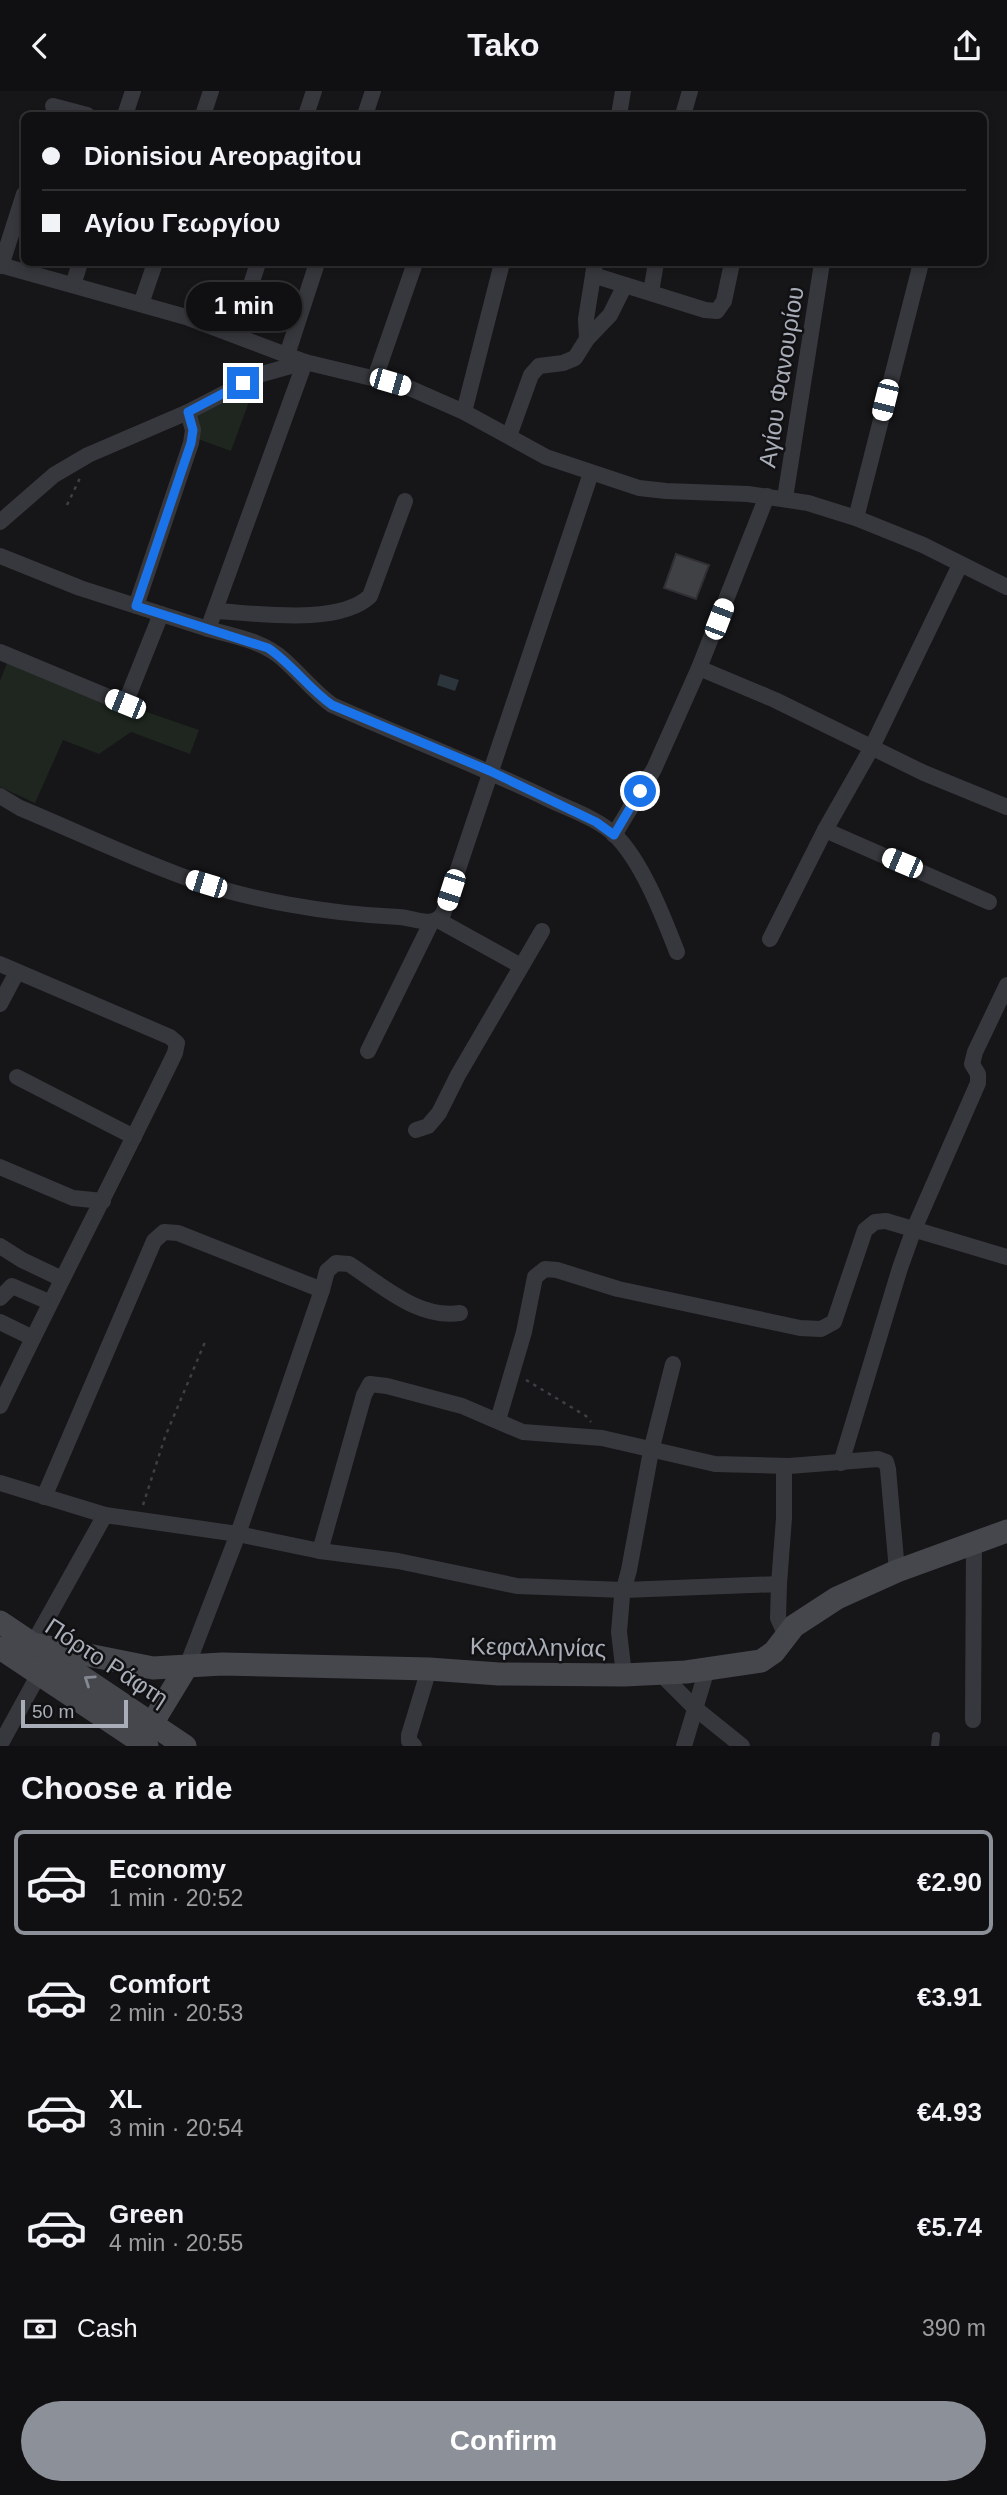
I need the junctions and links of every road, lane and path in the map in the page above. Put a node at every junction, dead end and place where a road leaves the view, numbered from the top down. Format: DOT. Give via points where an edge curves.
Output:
graph roads {
  1 [pos="133,91"];
  2 [pos="211,91"];
  3 [pos="314,91"];
  4 [pos="373,91"];
  5 [pos="623,91"];
  6 [pos="690,91"];
  7 [pos="54,104"];
  8 [pos="78,112"];
  9 [pos="126,112"];
  10 [pos="204,112"];
  11 [pos="307,112"];
  12 [pos="366,112"];
  13 [pos="620,112"];
  14 [pos="687,112"];
  15 [pos="21,203"];
  16 [pos="1,265"];
  17 [pos="79,266"];
  18 [pos="154,266"];
  19 [pos="257,266"];
  20 [pos="316,266"];
  21 [pos="414,266"];
  22 [pos="501,266"];
  23 [pos="655,266"];
  24 [pos="732,266"];
  25 [pos="822,266"];
  26 [pos="920,266"];
  27 [pos="594,269"];
  28 [pos="73,285"];
  29 [pos="625,285"];
  30 [pos="651,292"];
  31 [pos="141,304"];
  32 [pos="235,334"];
  33 [pos="587,339"];
  34 [pos="271,349"];
  35 [pos="287,355"];
  36 [pos="305,362"];
  37 [pos="262,374"];
  38 [pos="375,378"];
  39 [pos="188,412"];
  40 [pos="464,412"];
  41 [pos="509,436"];
  42 [pos="84,457"];
  43 [pos="591,473"];
  44 [pos="766,496"];
  45 [pos="785,498"];
  46 [pos="405,501"];
  47 [pos="67,505"];
  48 [pos="856,518"];
  49 [pos="0,522"];
  50 [pos="0,556"];
  51 [pos="960,565"];
  52 [pos="1007,587"];
  53 [pos="136,606"];
  54 [pos="215,611"];
  55 [pos="161,614"];
  56 [pos="208,629"];
  57 [pos="0,652"];
  58 [pos="699,668"];
  59 [pos="871,749"];
  60 [pos="490,771"];
  61 [pos="0,796"];
  62 [pos="1007,807"];
  63 [pos="825,830"];
  64 [pos="614,835"];
  65 [pos="989,902"];
  66 [pos="435,922"];
  67 [pos="542,931"];
  68 [pos="769,939"];
  69 [pos="677,952"];
  70 [pos="0,964"];
  71 [pos="521,967"];
  72 [pos="17,972"];
  73 [pos="1007,985"];
  74 [pos="0,1005"];
  75 [pos="368,1051"];
  76 [pos="17,1077"];
  77 [pos="415,1130"];
  78 [pos="134,1137"];
  79 [pos="0,1167"];
  80 [pos="103,1201"];
  81 [pos="914,1229"];
  82 [pos="0,1246"];
  83 [pos="1007,1257"];
  84 [pos="62,1279"];
  85 [pos="322,1290"];
  86 [pos="0,1298"];
  87 [pos="49,1302"];
  88 [pos="460,1313"];
  89 [pos="0,1322"];
  90 [pos="33,1338"];
  91 [pos="205,1342"];
  92 [pos="673,1364"];
  93 [pos="512,1371"];
  94 [pos="0,1406"];
  95 [pos="498,1420"];
  96 [pos="602,1438"];
  97 [pos="651,1451"];
  98 [pos="841,1463"];
  99 [pos="784,1466"];
  100 [pos="0,1483"];
  101 [pos="44,1497"];
  102 [pos="105,1515"];
  103 [pos="139,1519"];
  104 [pos="1007,1531"];
  105 [pos="238,1534"];
  106 [pos="974,1541"];
  107 [pos="320,1552"];
  108 [pos="897,1571"];
  109 [pos="779,1584"];
  110 [pos="624,1590"];
  111 [pos="0,1622"];
  112 [pos="786,1636"];
  113 [pos="33,1644"];
  114 [pos="0,1648"];
  115 [pos="187,1666"];
  116 [pos="429,1669"];
  117 [pos="707,1669"];
  118 [pos="660,1673"];
  119 [pos="39,1674"];
  120 [pos="624,1675"];
  121 [pos="696,1709"];
  122 [pos="973,1720"];
  123 [pos="936,1736"];
  124 [pos="145,1739"];
  125 [pos="0,1745"];
  126 [pos="185,1746"];
  127 [pos="414,1746"];
  128 [pos="684,1746"];
  129 [pos="742,1746"];
  130 [pos="936,1746"];
  1 -- 9 [label="street"];
  2 -- 10 [label="street"];
  3 -- 11 [label="street"];
  4 -- 12 [label="street"];
  5 -- 13 [label="street"];
  6 -- 14 [label="street"];
  7 -- 8 [label="street"];
  15 -- 16 [label="street"];
  16 -- 28 [label="street"];
  17 -- 28 [label="street"];
  18 -- 31 [label="street"];
  19 -- 32 [label="street"];
  20 -- 35 [label="street"];
  21 -- 38 [label="street"];
  22 -- 40 [label="street"];
  23 -- 30 [label="street"];
  24 -- 30 [label="street" via="717,311"];
  25 -- 45 [label="street, Αγίου Φανουρίου"];
  26 -- 48 [label="street"];
  27 -- 29 [label="street"];
  27 -- 33 [label="street"];
  28 -- 31 [label="street"];
  29 -- 30 [label="street"];
  29 -- 33 [label="street" via="610,315"];
  31 -- 32 [label="street"];
  32 -- 34 [label="street"];
  33 -- 41 [label="street" via="575,358 539,366 531,375"];
  34 -- 35 [label="street"];
  34 -- 37 [label="street"];
  35 -- 36 [label="street"];
  36 -- 37 [label="street"];
  36 -- 38 [label="street"];
  36 -- 54 [label="street"];
  37 -- 39 [label="street"];
  38 -- 40 [label="street"];
  39 -- 42 [label="street"];
  39 -- 53 [label="street" via="191,443"];
  40 -- 41 [label="street"];
  41 -- 43 [label="street" via="545,457"];
  42 -- 47 [label="path"];
  42 -- 49 [label="street" via="54,475"];
  43 -- 44 [label="street" via="639,488"];
  43 -- 60 [label="street"];
  44 -- 45 [label="street"];
  44 -- 58 [label="street"];
  45 -- 48 [label="street"];
  46 -- 54 [label="street" via="370,596 360,605 296,615"];
  48 -- 51 [label="street"];
  50 -- 53 [label="street"];
  51 -- 52 [label="street"];
  51 -- 59 [label="street"];
  53 -- 55 [label="street"];
  54 -- 56 [label="street"];
  55 -- 56 [label="street"];
  55 -- 57 [label="street" via="125,704"];
  56 -- 60 [label="street" via="268,648 332,705"];
  58 -- 59 [label="street"];
  58 -- 64 [label="street" via="654,769"];
  59 -- 62 [label="street"];
  59 -- 63 [label="street"];
  60 -- 64 [label="street"];
  60 -- 66 [label="street" via="443,914"];
  61 -- 66 [label="street" via="180,876 232,892 363,916"];
  63 -- 65 [label="street"];
  63 -- 68 [label="street"];
  64 -- 69 [label="street" via="639,868"];
  66 -- 71 [label="street"];
  66 -- 75 [label="street"];
  67 -- 71 [label="street"];
  70 -- 72 [label="street"];
  71 -- 77 [label="street" via="439,1113 428,1126"];
  72 -- 74 [label="street"];
  72 -- 78 [label="street" via="177,1043"];
  73 -- 81 [label="street" via="975,1052 972,1064 978,1083"];
  76 -- 78 [label="street"];
  78 -- 80 [label="street"];
  79 -- 80 [label="street" via="73,1198"];
  80 -- 84 [label="street"];
  81 -- 83 [label="street"];
  81 -- 93 [label="street" via="886,1221 865,1230 834,1322 821,1329 618,1290 545,1269 535,1277"];
  81 -- 98 [label="street"];
  82 -- 84 [label="street"];
  84 -- 87 [label="street"];
  85 -- 88 [label="street" via="327,1271 336,1263 349,1264 418,1309"];
  85 -- 101 [label="street" via="164,1231 154,1241"];
  85 -- 105 [label="street"];
  86 -- 87 [label="street" via="12,1286"];
  87 -- 90 [label="street"];
  89 -- 90 [label="street"];
  90 -- 94 [label="street"];
  91 -- 103 [label="path" via="165,1437"];
  92 -- 97 [label="street"];
  93 -- 95 [label="street"];
  93 -- 96 [label="path" via="586,1416"];
  95 -- 96 [label="street" via="523,1432"];
  95 -- 107 [label="street" via="462,1406 370,1384"];
  96 -- 97 [label="street"];
  97 -- 99 [label="street" via="715,1464"];
  97 -- 110 [label="street"];
  98 -- 99 [label="street"];
  98 -- 108 [label="street" via="886,1462"];
  99 -- 109 [label="street"];
  100 -- 101 [label="street"];
  101 -- 102 [label="street"];
  102 -- 103 [label="street"];
  102 -- 113 [label="street"];
  103 -- 105 [label="street"];
  104 -- 106 [label="street, Κεφαλληνίας"];
  105 -- 107 [label="street"];
  105 -- 115 [label="street"];
  106 -- 108 [label="street, Κεφαλληνίας"];
  106 -- 122 [label="street"];
  107 -- 110 [label="street" via="398,1561 517,1586"];
  108 -- 112 [label="street, Κεφαλληνίας" via="819,1608"];
  109 -- 110 [label="street"];
  109 -- 112 [label="street" via="778,1618"];
  110 -- 120 [label="street" via="619,1632"];
  111 -- 113 [label="street, Πόρτο Ράφτη"];
  112 -- 117 [label="street, Κεφαλληνίας" via="761,1661"];
  113 -- 115 [label="street, Κεφαλληνίας" via="153,1668"];
  124 -- 113 [label="street, Πόρτο Ράφτη, one-way"];
  114 -- 119 [label="street, Πόρτο Ράφτη"];
  115 -- 116 [label="street, Κεφαλληνίας"];
  115 -- 124 [label="street"];
  116 -- 120 [label="street, Κεφαλληνίας"];
  116 -- 127 [label="street" via="409,1735"];
  117 -- 118 [label="street, Κεφαλληνίας"];
  117 -- 121 [label="street"];
  118 -- 120 [label="street, Κεφαλληνίας"];
  118 -- 121 [label="street"];
  119 -- 124 [label="street, Πόρτο Ράφτη"];
  119 -- 125 [label="street"];
  121 -- 128 [label="street"];
  121 -- 129 [label="street"];
  123 -- 130 [label="lane"];
  124 -- 126 [label="street, Πόρτο Ράφτη"];
}
